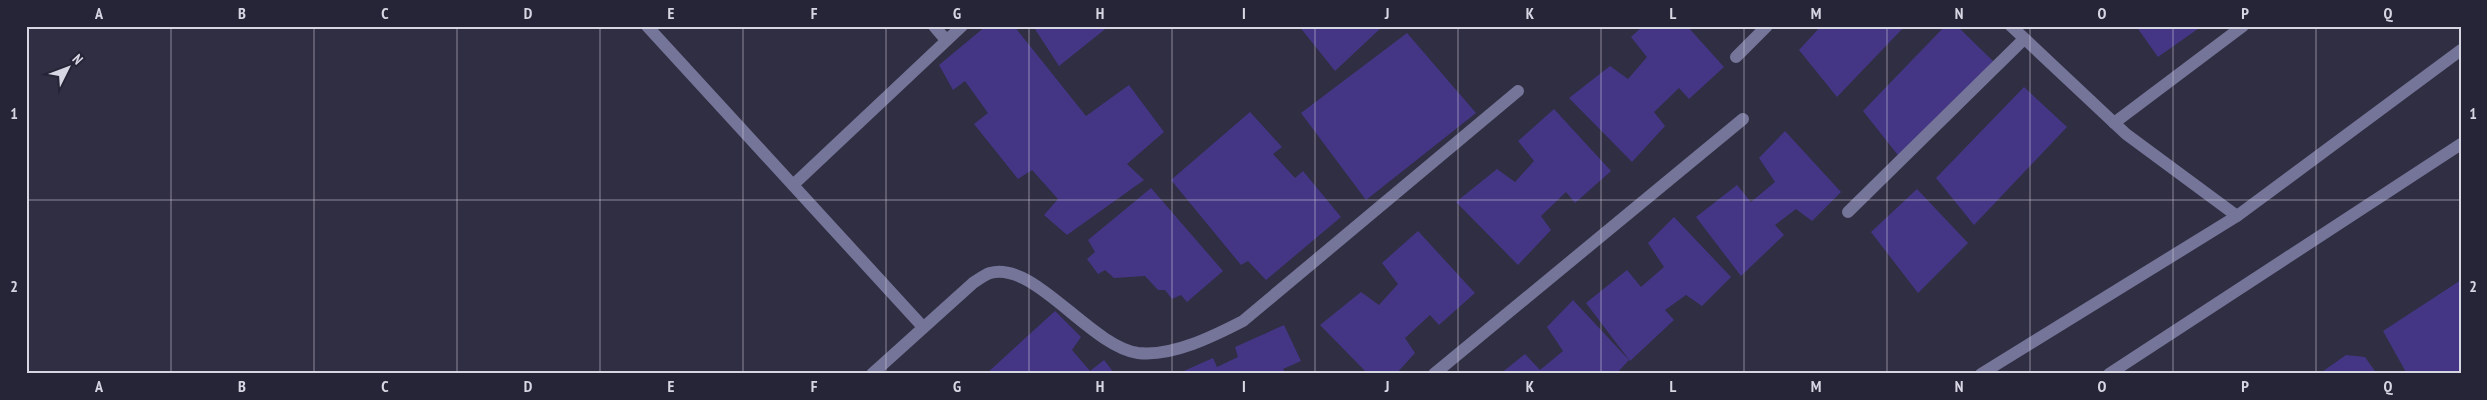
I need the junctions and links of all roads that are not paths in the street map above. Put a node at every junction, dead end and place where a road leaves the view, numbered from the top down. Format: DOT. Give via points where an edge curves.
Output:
graph roads {
  1 [pos="648,26"];
  2 [pos="934,26"];
  3 [pos="962,26"];
  4 [pos="1766,26"];
  5 [pos="2011,26"];
  6 [pos="2243,26"];
  7 [pos="2024,39"];
  8 [pos="946,40"];
  9 [pos="2461,50"];
  10 [pos="1736,58"];
  11 [pos="1518,91"];
  12 [pos="1743,118"];
  13 [pos="2114,123"];
  14 [pos="2461,144"];
  15 [pos="793,185"];
  16 [pos="1848,212"];
  17 [pos="2237,216"];
  18 [pos="924,327"];
  19 [pos="872,374"];
  20 [pos="1434,374"];
  21 [pos="1981,374"];
  22 [pos="2109,374"];
  1 -- 15 [label="street"];
  2 -- 8 [label="street"];
  3 -- 8 [label="street"];
  4 -- 10 [label="street"];
  5 -- 7 [label="street"];
  6 -- 13 [label="street"];
  7 -- 13 [label="street"];
  7 -- 16 [label="street"];
  8 -- 15 [label="street"];
  9 -- 17 [label="street"];
  11 -- 18 [label="street" via="1243,321 1218,334 1175,350 1138,353 1104,339 1025,278 1008,272 990,273 973,283"];
  12 -- 20 [label="street"];
  13 -- 17 [label="street"];
  14 -- 22 [label="street"];
  15 -- 18 [label="street"];
  17 -- 21 [label="street"];
  18 -- 19 [label="street"];
}
